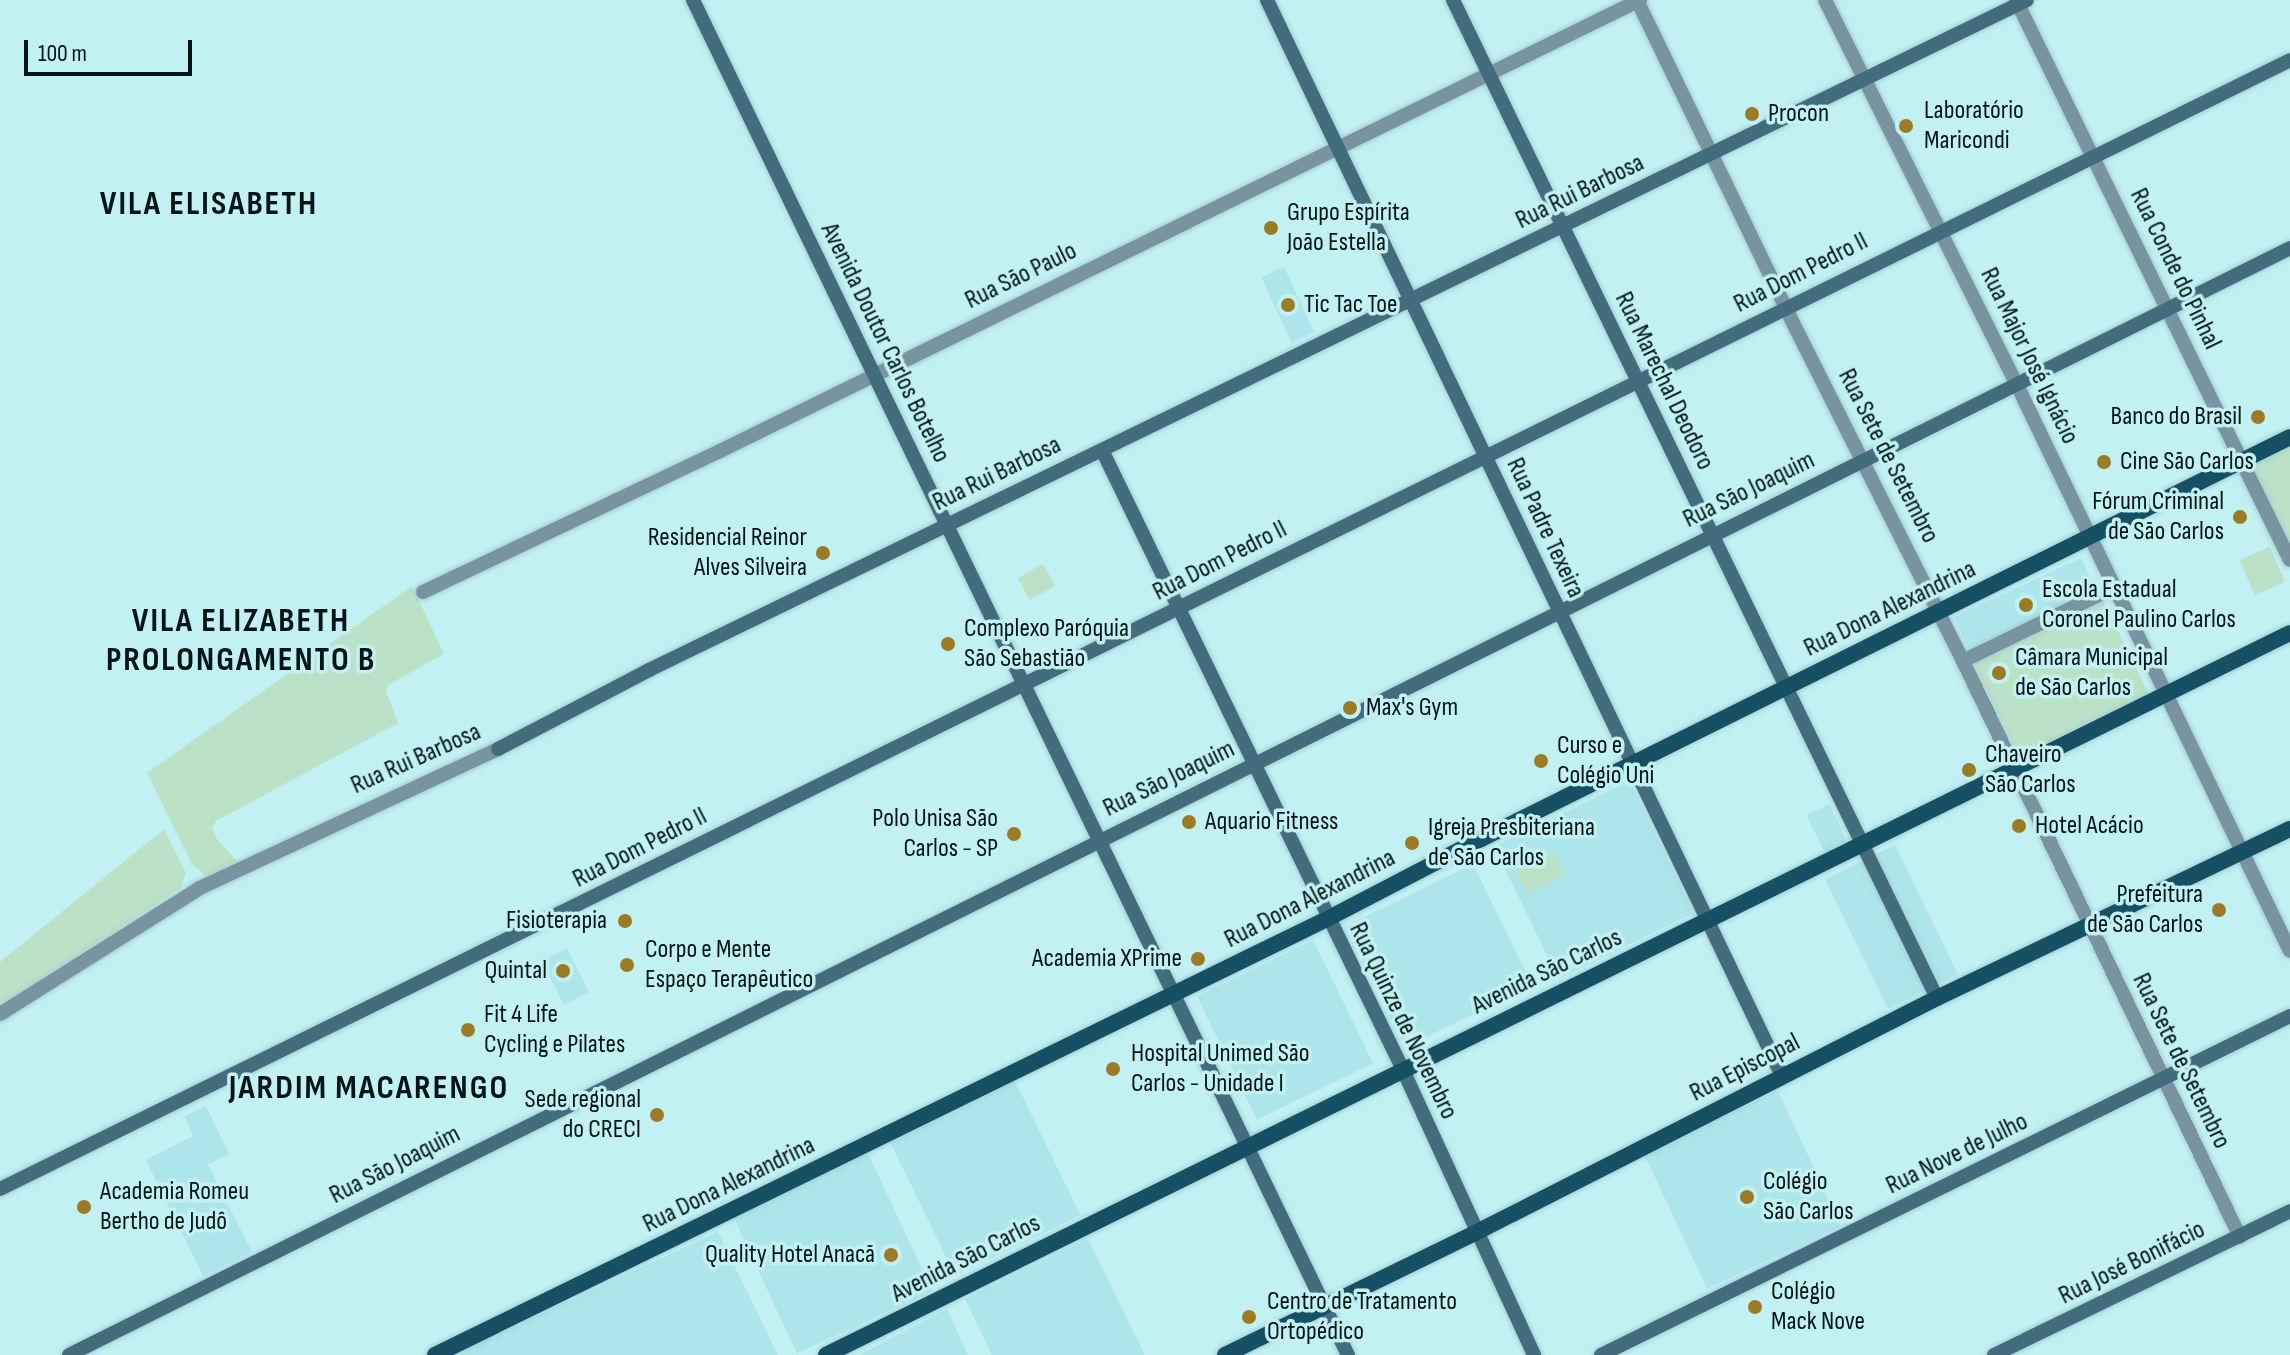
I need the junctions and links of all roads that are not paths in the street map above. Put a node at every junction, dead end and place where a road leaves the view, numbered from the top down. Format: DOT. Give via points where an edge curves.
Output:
graph roads {
  1 [pos="693,0"];
  2 [pos="1267,0"];
  3 [pos="1453,0"];
  4 [pos="1638,0"];
  5 [pos="1825,0"];
  6 [pos="2021,1"];
  7 [pos="2290,60"];
  8 [pos="1490,74"];
  9 [pos="1864,80"];
  10 [pos="1338,149"];
  11 [pos="1713,155"];
  12 [pos="2092,157"];
  13 [pos="1562,227"];
  14 [pos="1940,229"];
  15 [pos="2290,248"];
  16 [pos="1410,301"];
  17 [pos="1787,309"];
  18 [pos="2169,309"];
  19 [pos="874,375"];
  20 [pos="1637,380"];
  21 [pos="2017,385"];
  22 [pos="2290,437"];
  23 [pos="1102,450"];
  24 [pos="1484,456"];
  25 [pos="1863,461"];
  26 [pos="2242,461"];
  27 [pos="946,525"];
  28 [pos="1712,534"];
  29 [pos="2091,537"];
  30 [pos="2290,560"];
  31 [pos="2115,587"];
  32 [pos="423,592"];
  33 [pos="1178,609"];
  34 [pos="1558,612"];
  35 [pos="1939,612"];
  36 [pos="2290,633"];
  37 [pos="1963,661"];
  38 [pos="1024,685"];
  39 [pos="1787,686"];
  40 [pos="2167,695"];
  41 [pos="498,749"];
  42 [pos="1632,764"];
  43 [pos="1251,765"];
  44 [pos="2015,771"];
  45 [pos="2290,829"];
  46 [pos="1097,841"];
  47 [pos="1864,845"];
  48 [pos="2243,852"];
  49 [pos="1327,919"];
  50 [pos="1709,919"];
  51 [pos="2089,925"];
  52 [pos="2290,951"];
  53 [pos="1172,994"];
  54 [pos="1937,998"];
  55 [pos="0,1014"];
  56 [pos="2290,1016"];
  57 [pos="1403,1070"];
  58 [pos="1782,1076"];
  59 [pos="2163,1079"];
  60 [pos="1249,1147"];
  61 [pos="0,1189"];
  62 [pos="2290,1211"];
  63 [pos="1475,1233"];
  64 [pos="2240,1237"];
  65 [pos="1324,1308"];
  66 [pos="69,1355"];
  67 [pos="435,1355"];
  68 [pos="826,1355"];
  69 [pos="1225,1355"];
  70 [pos="1348,1355"];
  71 [pos="1534,1355"];
  72 [pos="1601,1355"];
  73 [pos="1994,1355"];
  1 -- 19 [label="main road, Avenida Doutor Carlos Botelho"];
  2 -- 10 [label="main road, Rua Padre Texeira"];
  3 -- 8 [label="main road, Rua Marechal Deodoro"];
  4 -- 8 [label="street, Rua São Paulo"];
  4 -- 11 [label="street, Rua Sete de Setembro"];
  5 -- 9 [label="street, Rua Major José Ignácio"];
  6 -- 9 [label="main road, Rua Rui Barbosa"];
  6 -- 12 [label="street, Rua Conde do Pinhal"];
  7 -- 12 [label="main road, Rua Dom Pedro II"];
  8 -- 10 [label="street, Rua São Paulo"];
  8 -- 13 [label="main road, Rua Marechal Deodoro"];
  9 -- 11 [label="main road, Rua Rui Barbosa"];
  9 -- 14 [label="street, Rua Major José Ignácio"];
  10 -- 16 [label="main road, Rua Padre Texeira"];
  10 -- 19 [label="street, Rua São Paulo"];
  11 -- 13 [label="main road, Rua Rui Barbosa"];
  11 -- 17 [label="street, Rua Sete de Setembro"];
  12 -- 14 [label="main road, Rua Dom Pedro II"];
  12 -- 18 [label="street, Rua Conde do Pinhal"];
  13 -- 16 [label="main road, Rua Rui Barbosa"];
  13 -- 20 [label="main road, Rua Marechal Deodoro"];
  14 -- 17 [label="main road, Rua Dom Pedro II"];
  14 -- 21 [label="street, Rua Major José Ignácio"];
  15 -- 18 [label="main road, Rua São Joaquim"];
  16 -- 23 [label="main road, Rua Rui Barbosa"];
  16 -- 24 [label="main road, Rua Padre Texeira"];
  17 -- 20 [label="main road, Rua Dom Pedro II"];
  17 -- 25 [label="street, Rua Sete de Setembro"];
  18 -- 21 [label="main road, Rua São Joaquim"];
  18 -- 26 [label="street, Rua Conde do Pinhal"];
  19 -- 27 [label="main road, Avenida Doutor Carlos Botelho"];
  19 -- 32 [label="street, Rua São Paulo"];
  20 -- 24 [label="main road, Rua Dom Pedro II"];
  20 -- 28 [label="main road, Rua Marechal Deodoro"];
  21 -- 25 [label="main road, Rua São Joaquim"];
  21 -- 29 [label="street, Rua Major José Ignácio"];
  22 -- 26 [label="main road, Rua Dona Alexandrina"];
  23 -- 27 [label="main road, Rua Rui Barbosa"];
  23 -- 33 [label="main road, Rua Quinze de Novembro"];
  24 -- 33 [label="main road, Rua Dom Pedro II"];
  24 -- 34 [label="main road, Rua Padre Texeira"];
  25 -- 28 [label="main road, Rua São Joaquim"];
  25 -- 35 [label="street, Rua Sete de Setembro"];
  26 -- 29 [label="main road, Rua Dona Alexandrina"];
  26 -- 30 [label="street, Rua Conde do Pinhal"];
  27 -- 38 [label="main road, Avenida Doutor Carlos Botelho"];
  27 -- 41 [label="main road, Rua Rui Barbosa"];
  28 -- 34 [label="main road, Rua São Joaquim"];
  28 -- 39 [label="main road, Rua Marechal Deodoro"];
  29 -- 31 [label="street, Rua Major José Ignácio"];
  29 -- 35 [label="main road, Rua Dona Alexandrina"];
  31 -- 37 [label="street"];
  31 -- 40 [label="street, Rua Major José Ignácio"];
  33 -- 38 [label="main road, Rua Dom Pedro II"];
  33 -- 43 [label="main road, Rua Quinze de Novembro"];
  34 -- 42 [label="main road, Rua Padre Texeira"];
  34 -- 43 [label="main road, Rua São Joaquim"];
  35 -- 37 [label="street, Rua Sete de Setembro"];
  35 -- 39 [label="main road, Rua Dona Alexandrina"];
  36 -- 40 [label="main road, Avenida São Carlos"];
  37 -- 44 [label="street, Rua Sete de Setembro"];
  38 -- 46 [label="main road, Avenida Doutor Carlos Botelho"];
  38 -- 61 [label="main road, Rua Dom Pedro II"];
  39 -- 42 [label="main road, Rua Dona Alexandrina"];
  39 -- 47 [label="main road, Rua Marechal Deodoro"];
  40 -- 44 [label="main road, Avenida São Carlos"];
  40 -- 48 [label="street, Rua Major José Ignácio"];
  41 -- 55 [label="street, Rua Rui Barbosa" via="200,888"];
  42 -- 49 [label="main road, Rua Dona Alexandrina"];
  42 -- 50 [label="main road, Rua Padre Texeira"];
  43 -- 46 [label="main road, Rua São Joaquim"];
  43 -- 49 [label="main road, Rua Quinze de Novembro"];
  44 -- 47 [label="main road, Avenida São Carlos"];
  44 -- 51 [label="street, Rua Sete de Setembro"];
  45 -- 48 [label="main road, Rua Episcopal"];
  46 -- 53 [label="main road, Avenida Doutor Carlos Botelho"];
  46 -- 66 [label="main road, Rua São Joaquim"];
  47 -- 50 [label="main road, Avenida São Carlos"];
  47 -- 54 [label="main road, Rua Marechal Deodoro"];
  48 -- 51 [label="main road, Rua Episcopal"];
  48 -- 52 [label="street, Rua Major José Ignácio"];
  49 -- 53 [label="main road, Rua Dona Alexandrina"];
  49 -- 57 [label="main road, Rua Quinze de Novembro"];
  50 -- 57 [label="main road, Avenida São Carlos"];
  50 -- 58 [label="main road, Rua Padre Texeira"];
  51 -- 54 [label="main road, Rua Episcopal"];
  51 -- 59 [label="street, Rua Sete de Setembro"];
  53 -- 60 [label="main road, Avenida Doutor Carlos Botelho"];
  53 -- 67 [label="main road, Rua Dona Alexandrina"];
  54 -- 58 [label="main road, Rua Episcopal"];
  56 -- 59 [label="main road, Rua Nove de Julho"];
  57 -- 60 [label="main road, Avenida São Carlos"];
  57 -- 63 [label="main road, Rua Quinze de Novembro"];
  58 -- 63 [label="main road, Rua Episcopal"];
  59 -- 64 [label="street, Rua Sete de Setembro"];
  59 -- 72 [label="main road, Rua Nove de Julho"];
  60 -- 65 [label="main road, Avenida Doutor Carlos Botelho"];
  60 -- 68 [label="main road, Avenida São Carlos"];
  62 -- 64 [label="main road, Rua José Bonifácio"];
  63 -- 65 [label="main road, Rua Episcopal"];
  63 -- 71 [label="main road, Rua Quinze de Novembro"];
  64 -- 73 [label="main road, Rua José Bonifácio"];
  65 -- 69 [label="main road, Rua Episcopal"];
  65 -- 70 [label="main road, Avenida Doutor Carlos Botelho"];
}
